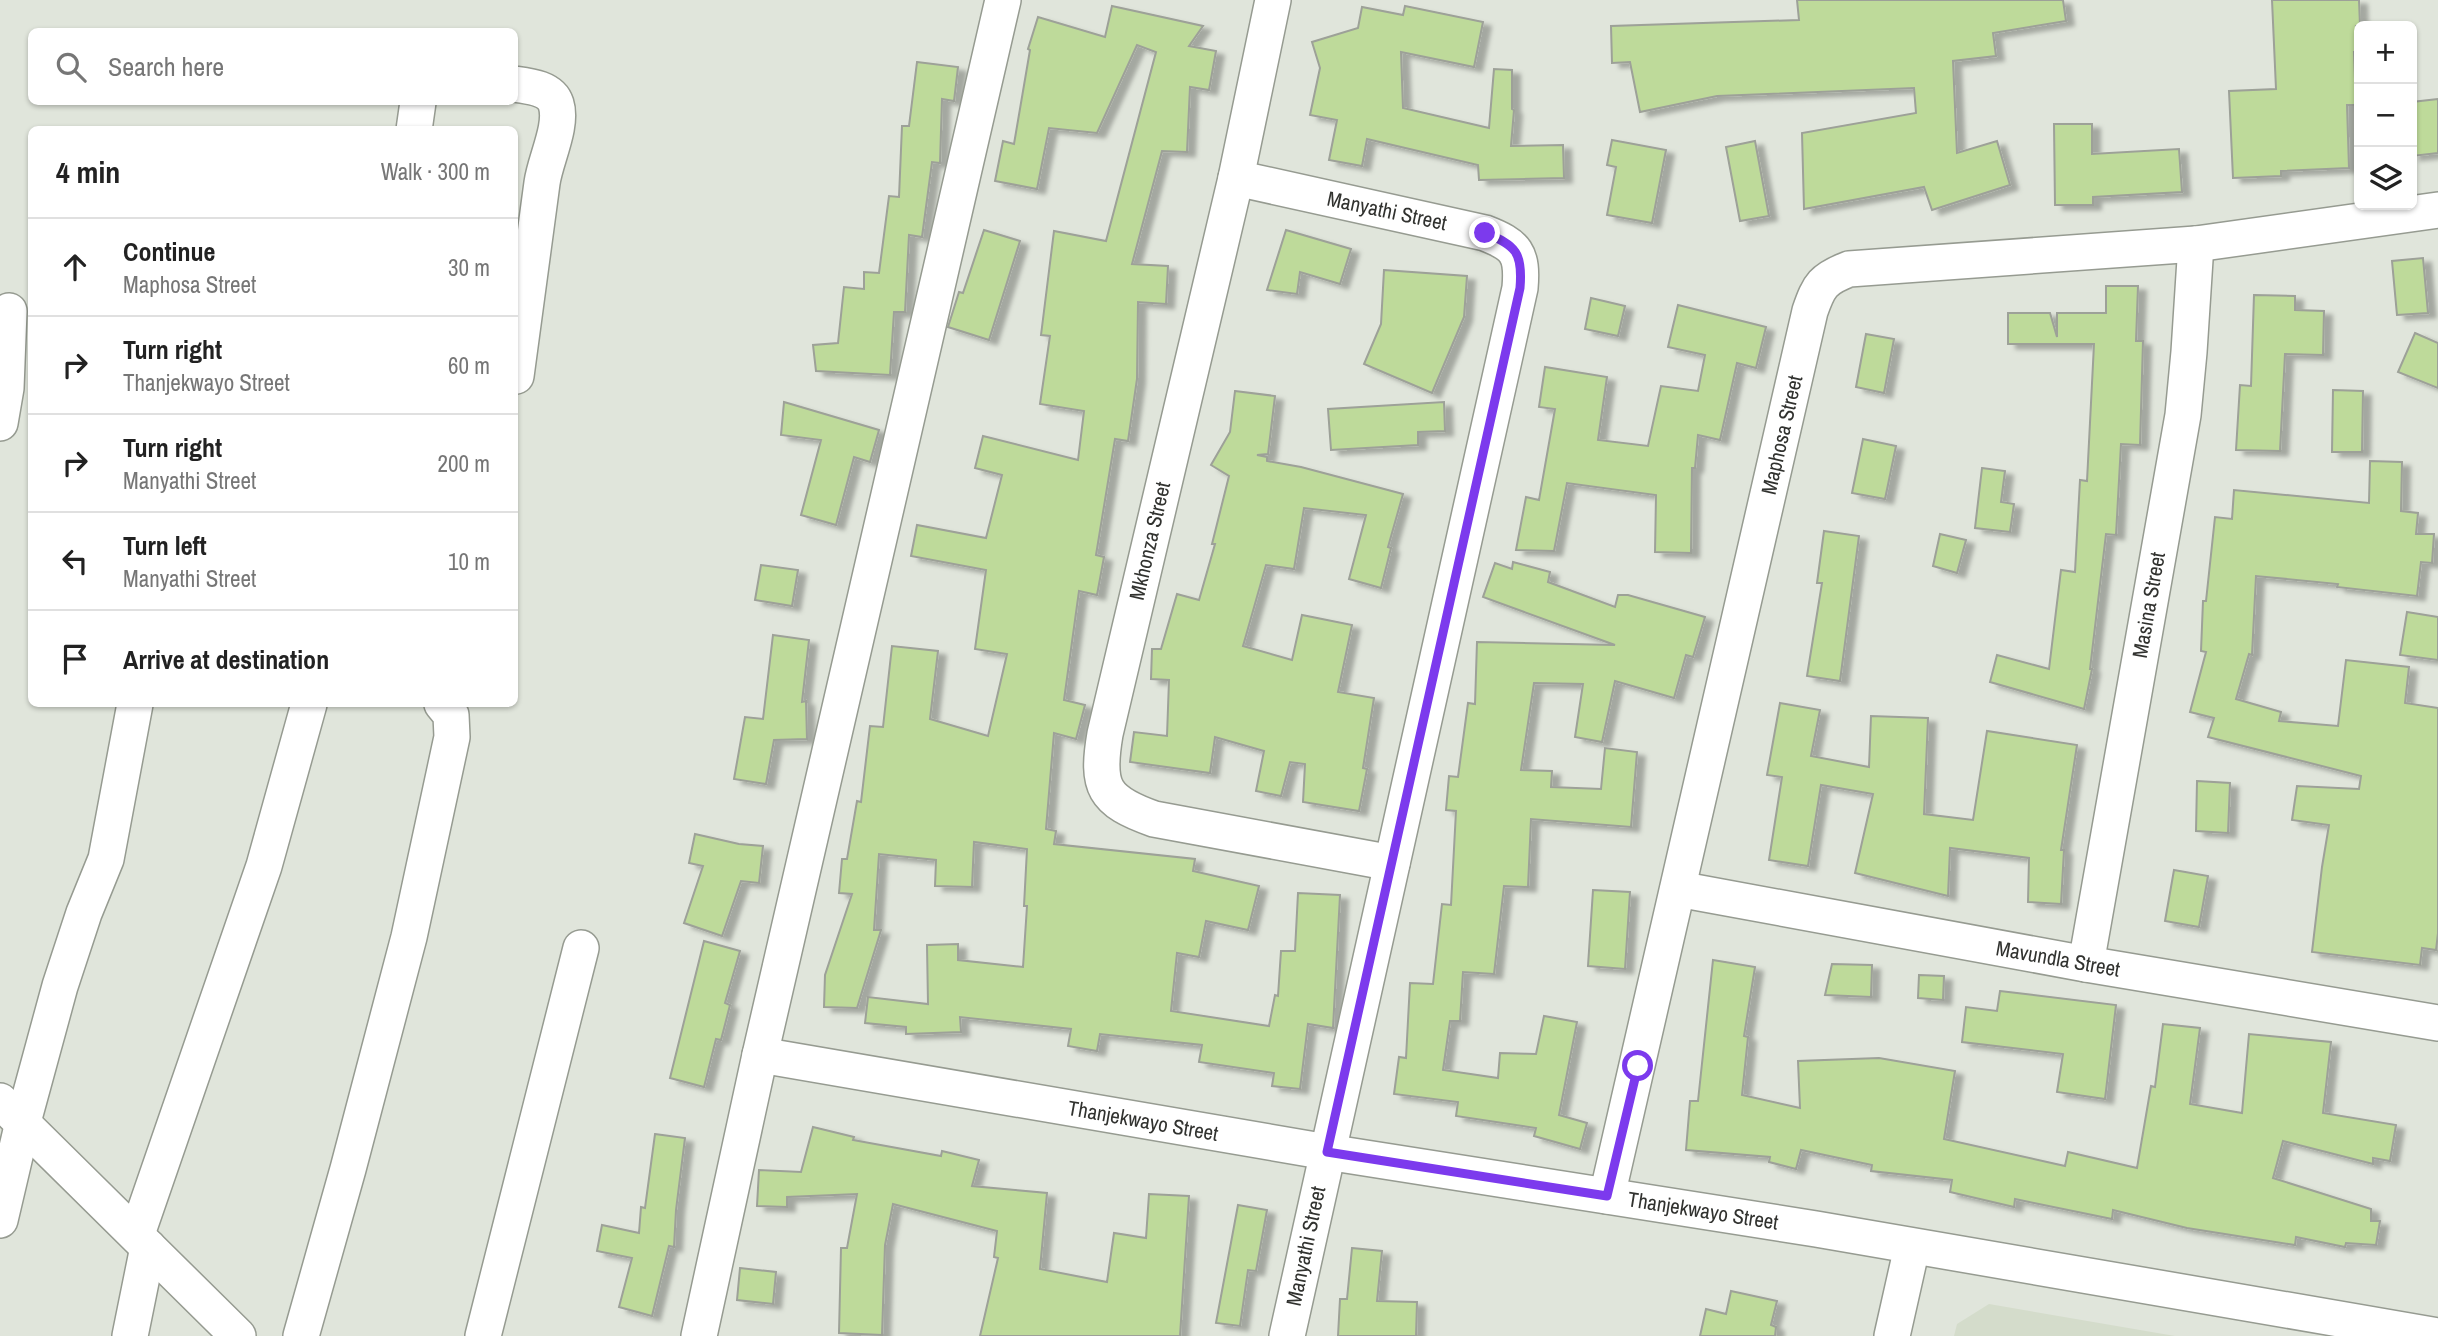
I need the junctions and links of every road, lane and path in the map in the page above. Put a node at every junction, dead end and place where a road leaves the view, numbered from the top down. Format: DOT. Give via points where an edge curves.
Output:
graph roads {
  1 [pos="1003,0"];
  2 [pos="1273,0"];
  3 [pos="518,85"];
  4 [pos="418,105"];
  5 [pos="415,126"];
  6 [pos="1236,178"];
  7 [pos="2438,209"];
  8 [pos="2196,244"];
  9 [pos="9,311"];
  10 [pos="518,361"];
  11 [pos="0,423"];
  12 [pos="134,707"];
  13 [pos="304,707"];
  14 [pos="444,707"];
  15 [pos="1392,863"];
  16 [pos="1678,889"];
  17 [pos="581,948"];
  18 [pos="2085,964"];
  19 [pos="2438,1024"];
  20 [pos="760,1055"];
  21 [pos="11,1112"];
  22 [pos="1327,1152"];
  23 [pos="1607,1196"];
  24 [pos="0,1220"];
  25 [pos="142,1240"];
  26 [pos="1912,1247"];
  27 [pos="130,1336"];
  28 [pos="239,1336"];
  29 [pos="301,1336"];
  30 [pos="483,1336"];
  31 [pos="699,1336"];
  32 [pos="1287,1336"];
  33 [pos="1892,1336"];
  34 [pos="2438,1336"];
  1 -- 20 [label="street"];
  2 -- 6 [label="street, Mkhonza Street"];
  3 -- 10 [label="street" via="551,95 557,116 542,182"];
  4 -- 5 [label="street"];
  6 -- 15 [label="street, Manyathi Street" via="1485,233 1506,242 1516,253 1521,271"];
  6 -- 15 [label="street, Mkhonza Street" via="1105,734 1101,774 1116,801 1154,818"];
  7 -- 8 [label="street, Maphosa Street"];
  8 -- 16 [label="street, Maphosa Street" via="1861,267 1836,274 1819,287"];
  8 -- 18 [label="street, Masina Street" via="2183,415"];
  9 -- 11 [label="street"];
  12 -- 21 [label="street" via="106,859"];
  13 -- 25 [label="street" via="264,866"];
  14 -- 29 [label="street" via="450,715 452,737 409,937"];
  15 -- 22 [label="street, Manyathi Street"];
  16 -- 18 [label="street, Mavundla Street"];
  16 -- 23 [label="street, Maphosa Street"];
  17 -- 30 [label="street"];
  18 -- 19 [label="street, Mavundla Street"];
  20 -- 22 [label="street, Thanjekwayo Street"];
  20 -- 31 [label="street"];
  21 -- 24 [label="street"];
  21 -- 25 [label="street"];
  22 -- 23 [label="street, Thanjekwayo Street"];
  22 -- 32 [label="street, Manyathi Street"];
  23 -- 26 [label="street, Thanjekwayo Street"];
  25 -- 27 [label="street"];
  25 -- 28 [label="street"];
  26 -- 33 [label="street"];
  26 -- 34 [label="street, Thanjekwayo Street"];
}
